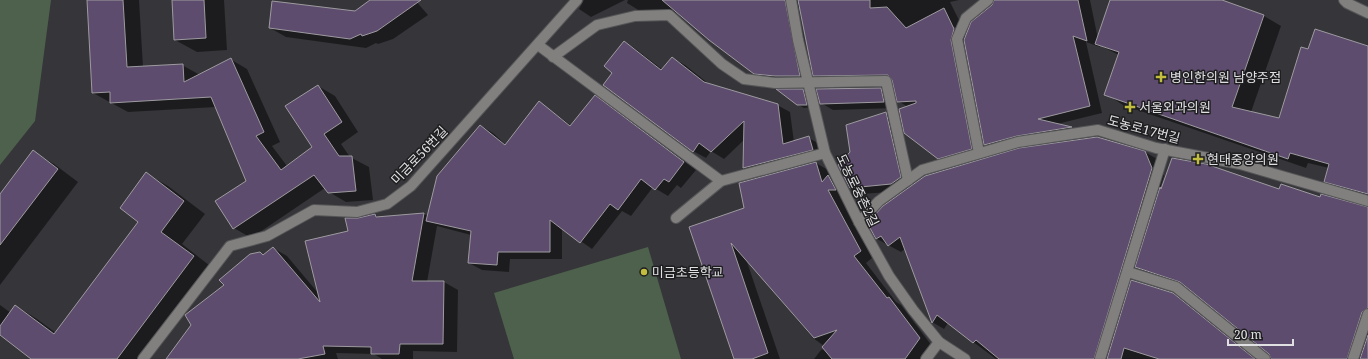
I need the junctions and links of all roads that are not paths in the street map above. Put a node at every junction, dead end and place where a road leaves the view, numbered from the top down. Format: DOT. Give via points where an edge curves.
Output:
graph roads {
  1 [pos="577,0"];
  2 [pos="791,0"];
  3 [pos="988,0"];
  4 [pos="1344,0"];
  5 [pos="1368,13"];
  6 [pos="538,45"];
  7 [pos="553,57"];
  8 [pos="808,82"];
  9 [pos="1165,149"];
  10 [pos="825,153"];
  11 [pos="979,153"];
  12 [pos="908,180"];
  13 [pos="721,181"];
  14 [pos="1368,201"];
  15 [pos="676,218"];
  16 [pos="859,222"];
  17 [pos="1128,272"];
  18 [pos="1368,314"];
  19 [pos="939,342"];
  20 [pos="143,359"];
  21 [pos="926,359"];
  22 [pos="965,359"];
  23 [pos="1100,359"];
  24 [pos="1265,359"];
  25 [pos="1353,359"];
  1 -- 6 [label="street, 미금로56번길"];
  2 -- 8 [label="street, 도농로중촌2길"];
  3 -- 11 [label="street" via="966,18 957,39"];
  4 -- 5 [label="street"];
  6 -- 7 [label="street"];
  6 -- 20 [label="street, 미금로56번길" via="411,186 387,204 357,212 314,210 267,236 230,246"];
  7 -- 8 [label="street" via="597,25 635,16 669,15 722,64 744,80"];
  7 -- 13 [label="street"];
  8 -- 10 [label="street, 도농로중촌2길"];
  8 -- 12 [label="street" via="886,80"];
  9 -- 11 [label="street, 도농로17번길" via="1098,130 1018,142"];
  9 -- 14 [label="street, 도농로17번길" via="1240,164"];
  9 -- 17 [label="street"];
  10 -- 13 [label="street"];
  10 -- 16 [label="street, 도농로중촌2길"];
  11 -- 12 [label="street, 도농로17번길" via="922,170"];
  12 -- 16 [label="street, 도농로17번길" via="879,201"];
  13 -- 15 [label="street"];
  16 -- 19 [label="street, 도농로중촌2길" via="889,276"];
  17 -- 23 [label="street"];
  17 -- 24 [label="street" via="1176,287"];
  18 -- 25 [label="street"];
  19 -- 21 [label="street"];
  19 -- 22 [label="street, 도농로중촌2길"];
}
